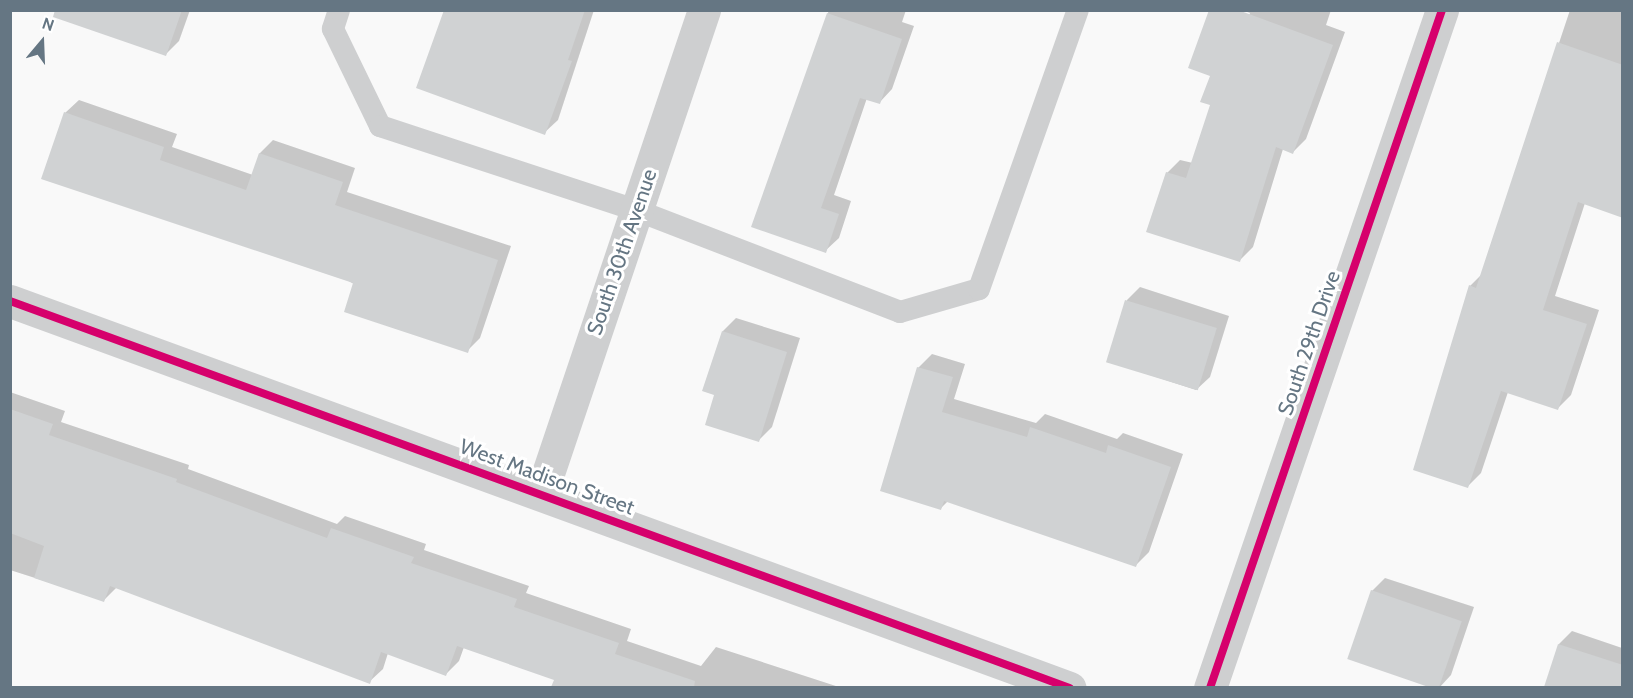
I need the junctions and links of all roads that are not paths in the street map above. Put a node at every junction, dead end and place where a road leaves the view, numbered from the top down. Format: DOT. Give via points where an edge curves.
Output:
graph roads {
  1 [pos="339,10"];
  2 [pos="704,10"];
  3 [pos="1078,10"];
  4 [pos="1443,10"];
  5 [pos="636,210"];
  6 [pos="10,301"];
  7 [pos="541,494"];
  8 [pos="1070,687"];
  9 [pos="1210,687"];
  1 -- 5 [label="lane" via="333,29 380,126"];
  2 -- 5 [label="street, South 30th Avenue"];
  3 -- 5 [label="lane" via="979,289 900,312"];
  4 -- 9 [label="street, South 29th Drive"];
  5 -- 7 [label="street, South 30th Avenue"];
  6 -- 7 [label="street, West Madison Street"];
  7 -- 8 [label="street, West Madison Street"];
}
